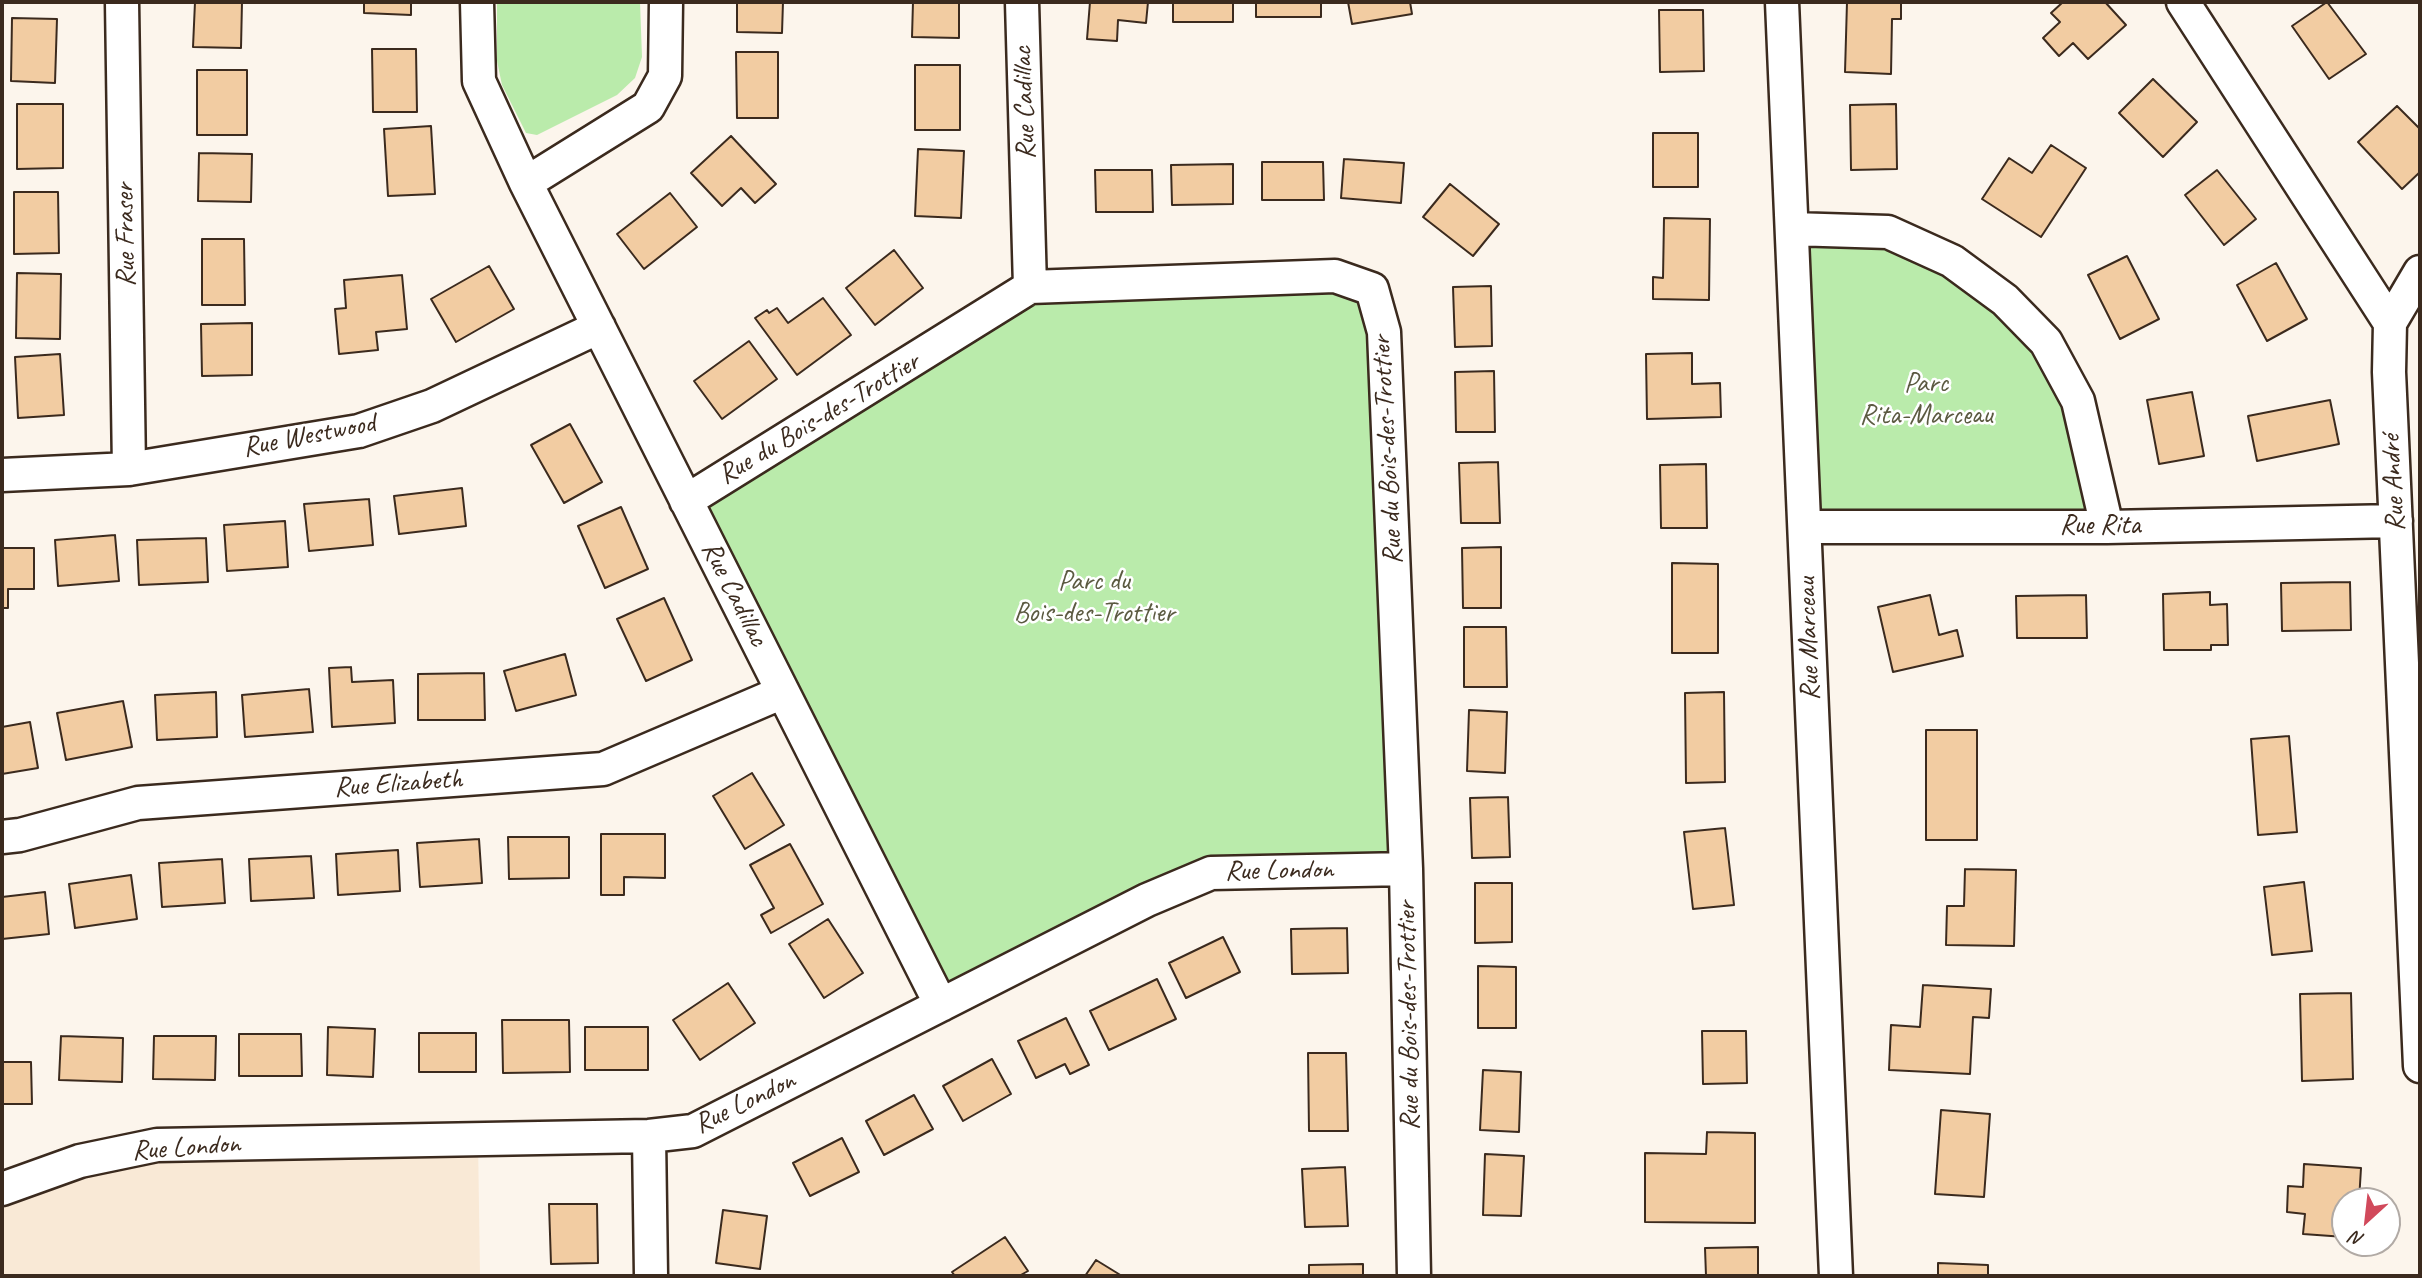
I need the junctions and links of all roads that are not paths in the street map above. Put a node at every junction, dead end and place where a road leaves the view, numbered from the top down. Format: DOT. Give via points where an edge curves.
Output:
graph roads {
  1 [pos="122,2"];
  2 [pos="477,2"];
  3 [pos="666,2"];
  4 [pos="1022,2"];
  5 [pos="1782,2"];
  6 [pos="2183,2"];
  7 [pos="526,183"];
  8 [pos="1792,229"];
  9 [pos="2420,272"];
  10 [pos="1030,287"];
  11 [pos="2390,323"];
  12 [pos="598,327"];
  13 [pos="130,469"];
  14 [pos="2,475"];
  15 [pos="686,500"];
  16 [pos="2396,521"];
  17 [pos="1805,527"];
  18 [pos="2107,527"];
  19 [pos="783,692"];
  20 [pos="2,837"];
  21 [pos="1406,869"];
  22 [pos="942,1004"];
  23 [pos="2420,1066"];
  24 [pos="649,1136"];
  25 [pos="2,1189"];
  26 [pos="652,1276"];
  27 [pos="1414,1276"];
  28 [pos="1836,1276"];
  1 -- 13 [label="street, Rue Fraser"];
  2 -- 7 [label="street, Rue Cadillac" via="479,81"];
  3 -- 7 [label="street" via="665,76 648,107"];
  4 -- 10 [label="street, Rue Cadillac"];
  5 -- 8 [label="street, Rue Marceau"];
  6 -- 11 [label="street"];
  7 -- 12 [label="street, Rue Cadillac"];
  8 -- 17 [label="street, Rue Marceau"];
  8 -- 18 [label="street" via="1888,232 1952,261 2005,300 2046,342 2078,401"];
  9 -- 11 [label="street"];
  10 -- 15 [label="street, Rue du Bois-des-Trottier"];
  10 -- 21 [label="street, Rue du Bois-des-Trottier" via="1335,276 1372,289 1384,332"];
  11 -- 16 [label="street, Rue André"];
  12 -- 13 [label="street, Rue Westwood" via="432,406 359,431"];
  12 -- 15 [label="street, Rue Cadillac"];
  13 -- 14 [label="street, Rue Westwood"];
  15 -- 19 [label="street, Rue Cadillac"];
  16 -- 18 [label="street, Rue Rita"];
  16 -- 23 [label="street, Rue André"];
  17 -- 18 [label="street, Rue Rita"];
  17 -- 28 [label="street, Rue Marceau"];
  19 -- 20 [label="street, Rue Elizabeth" via="603,769 138,803"];
  19 -- 22 [label="street, Rue Cadillac"];
  21 -- 22 [label="street, Rue London" via="1211,873 1147,900"];
  21 -- 27 [label="street, Rue du Bois-des-Trottier"];
  22 -- 24 [label="street, Rue London" via="693,1131"];
  24 -- 25 [label="street, Rue London" via="157,1144 80,1161"];
  24 -- 26 [label="street"];
}
